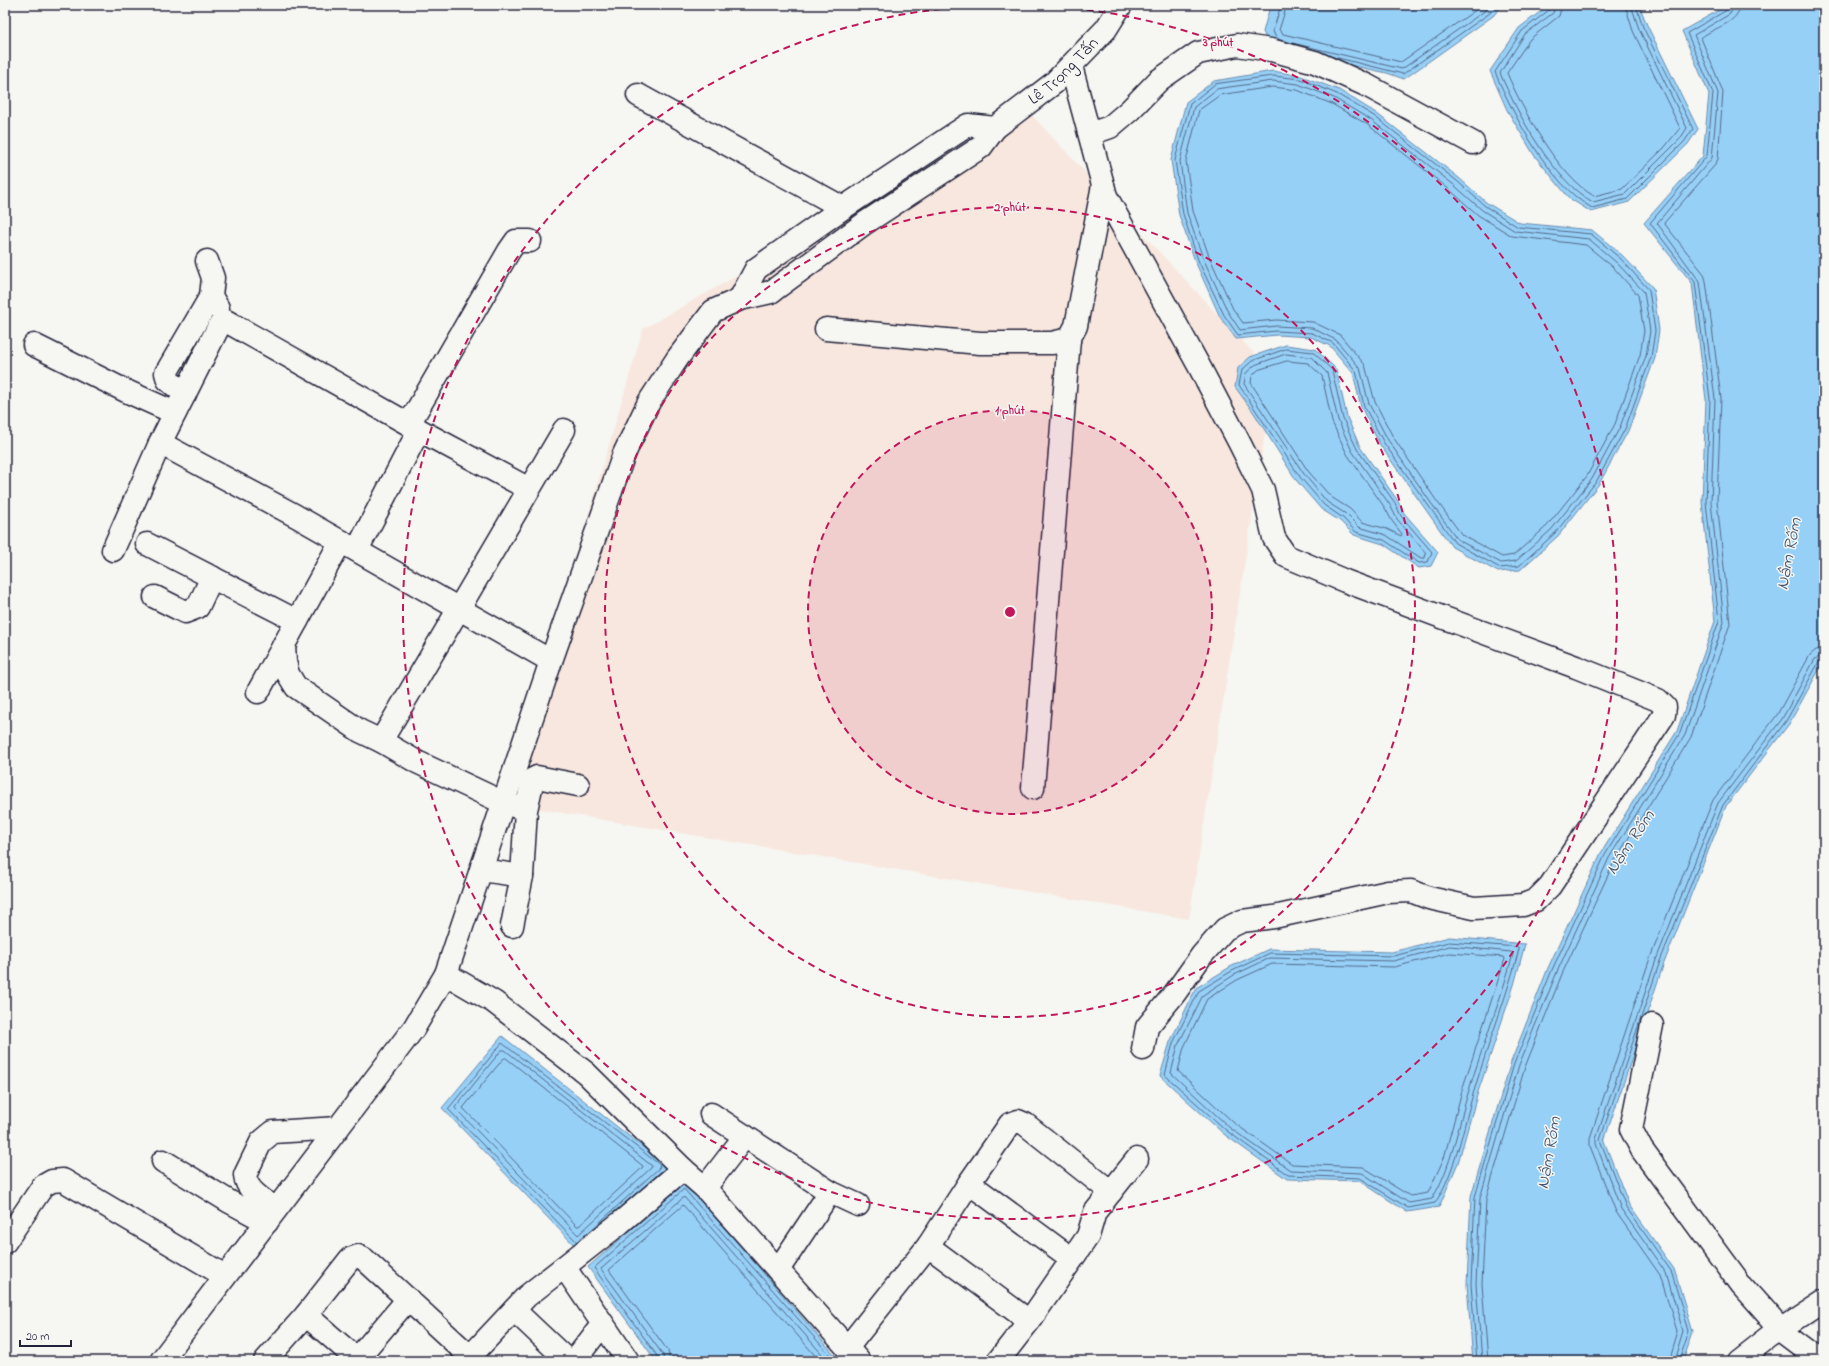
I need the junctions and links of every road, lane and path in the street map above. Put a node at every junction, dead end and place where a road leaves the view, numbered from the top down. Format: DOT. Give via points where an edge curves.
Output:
graph roads {
  1 [pos="1121,5"];
  2 [pos="1071,66"];
  3 [pos="638,95"];
  4 [pos="995,128"];
  5 [pos="1090,134"];
  6 [pos="1473,143"];
  7 [pos="1102,185"];
  8 [pos="843,208"];
  9 [pos="530,241"];
  10 [pos="207,262"];
  11 [pos="211,296"];
  12 [pos="740,299"];
  13 [pos="226,321"];
  14 [pos="826,329"];
  15 [pos="1069,339"];
  16 [pos="34,345"];
  17 [pos="180,404"];
  18 [pos="414,427"];
  19 [pos="564,430"];
  20 [pos="160,443"];
  21 [pos="529,489"];
  22 [pos="147,544"];
  23 [pos="349,546"];
  24 [pos="113,550"];
  25 [pos="212,577"];
  26 [pos="155,597"];
  27 [pos="459,608"];
  28 [pos="297,621"];
  29 [pos="284,644"];
  30 [pos="551,661"];
  31 [pos="258,692"];
  32 [pos="381,741"];
  33 [pos="578,785"];
  34 [pos="1033,788"];
  35 [pos="504,802"];
  36 [pos="526,810"];
  37 [pos="481,870"];
  38 [pos="522,876"];
  39 [pos="512,926"];
  40 [pos="446,974"];
  41 [pos="1652,1025"];
  42 [pos="1143,1049"];
  43 [pos="711,1114"];
  44 [pos="338,1128"];
  45 [pos="745,1136"];
  46 [pos="1137,1159"];
  47 [pos="163,1160"];
  48 [pos="683,1169"];
  49 [pos="969,1183"];
  50 [pos="705,1188"];
  51 [pos="830,1192"];
  52 [pos="1111,1192"];
  53 [pos="858,1205"];
  54 [pos="272,1215"];
  55 [pos="5,1242"];
  56 [pos="928,1246"];
  57 [pos="1072,1259"];
  58 [pos="565,1268"];
  59 [pos="778,1270"];
  60 [pos="225,1276"];
  61 [pos="408,1299"];
  62 [pos="1824,1301"];
  63 [pos="514,1310"];
  64 [pos="306,1315"];
  65 [pos="1029,1321"];
  66 [pos="602,1324"];
  67 [pos="1776,1333"];
  68 [pos="853,1354"];
  69 [pos="274,1358"];
  70 [pos="1743,1358"];
  71 [pos="470,1359"];
  72 [pos="358,1360"];
  73 [pos="161,1361"];
  74 [pos="568,1361"];
  75 [pos="574,1361"];
  76 [pos="628,1361"];
  77 [pos="998,1361"];
  78 [pos="1822,1361"];
  1 -- 2 [label="street, Lê Trọng Tấn" via="1106,29"];
  2 -- 4 [label="street, Lê Trọng Tấn" via="1054,83"];
  2 -- 5 [label="street"];
  3 -- 8 [label="street"];
  4 -- 8 [label="street" via="968,125"];
  4 -- 12 [label="street, Lê Trọng Tấn" via="981,147 865,223 771,292"];
  5 -- 6 [label="street" via="1110,127 1159,80 1198,53 1237,45 1271,50 1315,62 1366,85"];
  5 -- 7 [label="street"];
  7 -- 15 [label="street" via="1076,326"];
  7 -- 42 [label="street" via="1263,490 1274,538 1286,556 1345,581 1576,667 1658,700 1665,707 1664,715 1603,807 1550,886 1536,900 1523,905 1474,908 1429,898 1411,891 1388,892 1274,917 1242,921 1225,929 1202,955 1147,1027"];
  8 -- 12 [label="street" via="756,269"];
  9 -- 18 [label="street" via="516,241 508,251"];
  10 -- 11 [label="street" via="213,278"];
  11 -- 13 [label="street"];
  11 -- 17 [label="street" via="166,373"];
  12 -- 30 [label="street, Lê Trọng Tấn" via="713,311 649,402 624,454"];
  13 -- 17 [label="street" via="219,326"];
  13 -- 18 [label="street"];
  14 -- 15 [label="street" via="980,343 1052,343"];
  15 -- 34 [label="street"];
  16 -- 17 [label="street" via="126,391"];
  17 -- 20 [label="street"];
  18 -- 21 [label="street"];
  18 -- 23 [label="street"];
  19 -- 21 [label="street"];
  20 -- 23 [label="street"];
  20 -- 24 [label="street"];
  21 -- 27 [label="street"];
  22 -- 25 [label="street"];
  23 -- 27 [label="street"];
  23 -- 28 [label="street"];
  25 -- 26 [label="street" via="198,607 185,612"];
  25 -- 28 [label="street"];
  27 -- 30 [label="street"];
  27 -- 32 [label="street"];
  28 -- 29 [label="street"];
  29 -- 31 [label="street"];
  29 -- 32 [label="street" via="288,674 296,687 360,731"];
  30 -- 35 [label="street, Lê Trọng Tấn"];
  32 -- 35 [label="street" via="418,762"];
  33 -- 36 [label="street" via="537,777 533,779 529,790"];
  35 -- 36 [label="street"];
  35 -- 37 [label="street, Lê Trọng Tấn"];
  36 -- 38 [label="street"];
  37 -- 38 [label="street"];
  37 -- 40 [label="street, Lê Trọng Tấn"];
  38 -- 39 [label="street"];
  40 -- 44 [label="street, Lê Trọng Tấn" via="414,1028"];
  40 -- 48 [label="street" via="494,1002 586,1073"];
  41 -- 67 [label="street" via="1631,1129 1642,1150"];
  43 -- 45 [label="street"];
  44 -- 54 [label="street, Lê Trọng Tấn"];
  44 -- 54 [label="street" via="277,1131 261,1142 245,1179"];
  45 -- 50 [label="street"];
  45 -- 51 [label="street"];
  46 -- 52 [label="street"];
  47 -- 54 [label="street" via="230,1202"];
  48 -- 50 [label="street"];
  48 -- 58 [label="street"];
  49 -- 52 [label="street" via="1007,1127 1018,1121"];
  49 -- 56 [label="street"];
  49 -- 57 [label="street"];
  50 -- 59 [label="street"];
  51 -- 53 [label="street"];
  51 -- 59 [label="street"];
  52 -- 57 [label="street" via="1095,1212 1088,1236"];
  54 -- 60 [label="street, Lê Trọng Tấn"];
  55 -- 60 [label="street" via="43,1186 52,1181 63,1180"];
  56 -- 65 [label="street"];
  56 -- 68 [label="street"];
  57 -- 65 [label="street"];
  58 -- 63 [label="street" via="527,1296"];
  58 -- 66 [label="street"];
  59 -- 68 [label="street"];
  60 -- 73 [label="street, Lê Trọng Tấn"];
  61 -- 64 [label="street" via="364,1259 355,1256"];
  61 -- 71 [label="street"];
  61 -- 72 [label="street"];
  62 -- 67 [label="street"];
  63 -- 71 [label="street"];
  63 -- 74 [label="street"];
  64 -- 69 [label="street"];
  64 -- 72 [label="street"];
  65 -- 77 [label="street"];
  66 -- 75 [label="street"];
  66 -- 76 [label="street"];
  67 -- 70 [label="street"];
  67 -- 78 [label="street"];
}
